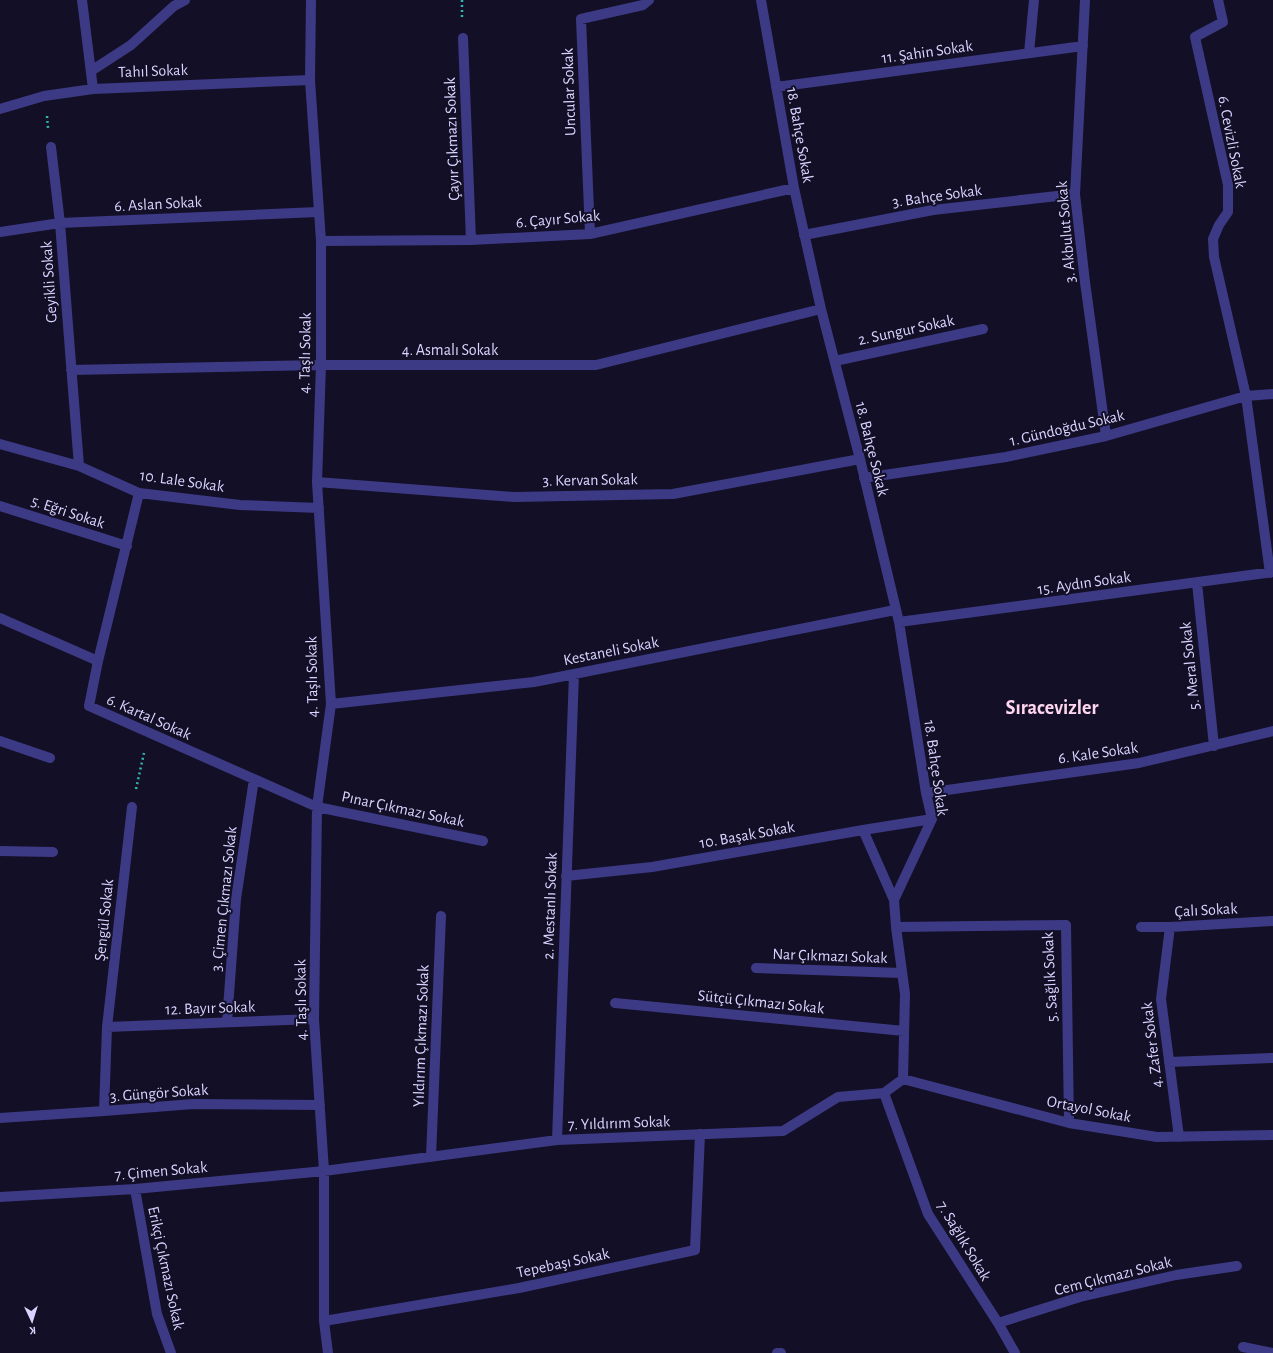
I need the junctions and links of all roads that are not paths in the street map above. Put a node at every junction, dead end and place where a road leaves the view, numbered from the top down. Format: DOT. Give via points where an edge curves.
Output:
graph roads {
  1 [pos="82,0"];
  2 [pos="185,0"];
  3 [pos="311,0"];
  4 [pos="649,0"];
  5 [pos="761,0"];
  6 [pos="1034,0"];
  7 [pos="1085,0"];
  8 [pos="1218,0"];
  9 [pos="463,38"];
  10 [pos="1083,46"];
  11 [pos="1029,53"];
  12 [pos="91,71"];
  13 [pos="310,80"];
  14 [pos="776,87"];
  15 [pos="93,89"];
  16 [pos="0,109"];
  17 [pos="51,147"];
  18 [pos="794,188"];
  19 [pos="1075,194"];
  20 [pos="318,212"];
  21 [pos="60,223"];
  22 [pos="0,232"];
  23 [pos="590,234"];
  24 [pos="804,235"];
  25 [pos="471,240"];
  26 [pos="321,241"];
  27 [pos="821,309"];
  28 [pos="983,329"];
  29 [pos="835,361"];
  30 [pos="321,365"];
  31 [pos="71,370"];
  32 [pos="1273,394"];
  33 [pos="1246,396"];
  34 [pos="1106,436"];
  35 [pos="0,444"];
  36 [pos="860,459"];
  37 [pos="79,466"];
  38 [pos="864,478"];
  39 [pos="317,482"];
  40 [pos="139,494"];
  41 [pos="0,506"];
  42 [pos="319,508"];
  43 [pos="127,546"];
  44 [pos="1272,572"];
  45 [pos="1197,583"];
  46 [pos="895,610"];
  47 [pos="0,618"];
  48 [pos="899,622"];
  49 [pos="98,661"];
  50 [pos="574,674"];
  51 [pos="330,704"];
  52 [pos="1273,731"];
  53 [pos="0,741"];
  54 [pos="1214,746"];
  55 [pos="50,758"];
  56 [pos="254,779"];
  57 [pos="926,793"];
  58 [pos="132,807"];
  59 [pos="317,807"];
  60 [pos="932,819"];
  61 [pos="862,830"];
  62 [pos="483,841"];
  63 [pos="0,851"];
  64 [pos="53,852"];
  65 [pos="566,876"];
  66 [pos="894,900"];
  67 [pos="441,916"];
  68 [pos="1273,921"];
  69 [pos="896,927"];
  70 [pos="1141,927"];
  71 [pos="1170,927"];
  72 [pos="756,968"];
  73 [pos="902,973"];
  74 [pos="615,1003"];
  75 [pos="314,1019"];
  76 [pos="227,1022"];
  77 [pos="107,1027"];
  78 [pos="904,1031"];
  79 [pos="1273,1058"];
  80 [pos="1169,1062"];
  81 [pos="903,1079"];
  82 [pos="884,1093"];
  83 [pos="320,1105"];
  84 [pos="104,1111"];
  85 [pos="0,1118"];
  86 [pos="1069,1123"];
  87 [pos="700,1134"];
  88 [pos="1273,1135"];
  89 [pos="1179,1137"];
  90 [pos="557,1140"];
  91 [pos="432,1157"];
  92 [pos="324,1171"];
  93 [pos="135,1189"];
  94 [pos="0,1197"];
  95 [pos="1237,1266"];
  96 [pos="324,1321"];
  97 [pos="998,1324"];
  98 [pos="1243,1347"];
  99 [pos="1273,1352"];
  100 [pos="171,1353"];
  101 [pos="328,1353"];
  102 [pos="777,1353"];
  103 [pos="781,1353"];
  104 [pos="1015,1353"];
  1 -- 12 [label="street"];
  2 -- 12 [label="street" via="174,6 131,45"];
  3 -- 13 [label="street, 4. Taşlı Sokak"];
  4 -- 23 [label="street, Uncular Sokak" via="643,5 581,20"];
  5 -- 14 [label="street, 18. Bahçe Sokak"];
  6 -- 11 [label="street"];
  7 -- 10 [label="street, 3. Akbulut Sokak"];
  8 -- 33 [label="street, 6. Cevizli Sokak" via="1223,22 1196,37 1228,185 1228,212 1213,239 1214,257"];
  9 -- 25 [label="street, Çayır Çıkmazı Sokak"];
  10 -- 11 [label="street, 11. Şahin Sokak"];
  10 -- 19 [label="street, 3. Akbulut Sokak"];
  11 -- 14 [label="street, 11. Şahin Sokak"];
  12 -- 15 [label="street"];
  13 -- 15 [label="street, Tahıl Sokak"];
  13 -- 20 [label="street, 4. Taşlı Sokak"];
  14 -- 18 [label="street, 18. Bahçe Sokak"];
  15 -- 16 [label="street, Tahıl Sokak" via="44,96"];
  17 -- 21 [label="street, Geyikli Sokak"];
  18 -- 23 [label="street, 6. Çayır Sokak"];
  18 -- 24 [label="street, 18. Bahçe Sokak"];
  19 -- 24 [label="street, 3. Bahçe Sokak" via="933,210"];
  19 -- 34 [label="street, 3. Akbulut Sokak"];
  20 -- 21 [label="street, 6. Aslan Sokak"];
  20 -- 26 [label="street, 4. Taşlı Sokak"];
  21 -- 22 [label="street, 6. Aslan Sokak"];
  21 -- 31 [label="street, Geyikli Sokak"];
  23 -- 25 [label="street, 6. Çayır Sokak"];
  24 -- 27 [label="street, 18. Bahçe Sokak"];
  25 -- 26 [label="street, 6. Çayır Sokak"];
  26 -- 30 [label="street, 4. Taşlı Sokak"];
  27 -- 29 [label="street, 18. Bahçe Sokak"];
  27 -- 30 [label="street, 4. Asmalı Sokak" via="596,366"];
  28 -- 29 [label="street, 2. Sungur Sokak"];
  29 -- 36 [label="street, 18. Bahçe Sokak"];
  30 -- 31 [label="street, 4. Asmalı Sokak"];
  30 -- 39 [label="street, 4. Taşlı Sokak"];
  31 -- 37 [label="street, Geyikli Sokak"];
  32 -- 33 [label="street, 1. Gündoğdu Sokak"];
  33 -- 34 [label="street, 1. Gündoğdu Sokak"];
  33 -- 44 [label="street"];
  34 -- 38 [label="street, 1. Gündoğdu Sokak" via="1006,457"];
  35 -- 37 [label="street, 10. Lale Sokak"];
  36 -- 38 [label="street, 18. Bahçe Sokak"];
  36 -- 39 [label="street, 3. Kervan Sokak" via="673,494 514,497"];
  37 -- 40 [label="street, 10. Lale Sokak"];
  38 -- 46 [label="street, 18. Bahçe Sokak"];
  39 -- 42 [label="street, 4. Taşlı Sokak"];
  40 -- 42 [label="street, 10. Lale Sokak" via="240,505"];
  40 -- 43 [label="street"];
  41 -- 43 [label="street, 5. Eğri Sokak"];
  42 -- 51 [label="street, 4. Taşlı Sokak"];
  43 -- 49 [label="street"];
  44 -- 45 [label="street, 15. Aydın Sokak"];
  45 -- 48 [label="street, 15. Aydın Sokak"];
  45 -- 54 [label="street, 5. Meral Sokak"];
  46 -- 48 [label="street, 18. Bahçe Sokak"];
  46 -- 50 [label="street, Kestaneli Sokak"];
  47 -- 49 [label="street"];
  48 -- 57 [label="street, 18. Bahçe Sokak"];
  49 -- 56 [label="street, 6. Kartal Sokak" via="89,706"];
  50 -- 51 [label="street, Kestaneli Sokak" via="534,682"];
  50 -- 65 [label="street, 2. Mestanlı Sokak"];
  51 -- 59 [label="street, 4. Taşlı Sokak"];
  52 -- 54 [label="street, 6. Kale Sokak"];
  53 -- 55 [label="street"];
  54 -- 57 [label="street, 6. Kale Sokak" via="1139,763"];
  56 -- 59 [label="street, 6. Kartal Sokak"];
  56 -- 76 [label="street, 3. Çimen Çıkmazı Sokak" via="236,899"];
  57 -- 60 [label="street, 18. Bahçe Sokak"];
  58 -- 77 [label="street, Şengül Sokak"];
  59 -- 62 [label="street, Pınar Çıkmazı Sokak"];
  59 -- 75 [label="street, 4. Taşlı Sokak"];
  60 -- 61 [label="street, 10. Başak Sokak"];
  60 -- 66 [label="street, 18. Bahçe Sokak"];
  61 -- 65 [label="street, 10. Başak Sokak" via="652,867"];
  61 -- 66 [label="street, 18. Bahçe Sokak"];
  63 -- 64 [label="street"];
  65 -- 90 [label="street, 2. Mestanlı Sokak"];
  66 -- 69 [label="street, 18. Bahçe Sokak"];
  67 -- 91 [label="street, Yıldırım Çıkmazı Sokak"];
  68 -- 71 [label="street, Çalı Sokak"];
  69 -- 73 [label="street, 18. Bahçe Sokak"];
  69 -- 86 [label="street, 5. Sağlık Sokak" via="1066,925"];
  70 -- 71 [label="street, Çalı Sokak"];
  71 -- 80 [label="street, 4. Zafer Sokak" via="1160,999"];
  72 -- 73 [label="street, Nar Çıkmazı Sokak"];
  73 -- 78 [label="street, 18. Bahçe Sokak" via="905,994"];
  74 -- 78 [label="street, Sütçü Çıkmazı Sokak"];
  75 -- 76 [label="street, 12. Bayır Sokak"];
  75 -- 83 [label="street, 4. Taşlı Sokak"];
  76 -- 77 [label="street, 12. Bayır Sokak"];
  77 -- 84 [label="street, Şengül Sokak"];
  78 -- 81 [label="street, 18. Bahçe Sokak"];
  79 -- 80 [label="street"];
  80 -- 89 [label="street, 4. Zafer Sokak"];
  81 -- 82 [label="street"];
  81 -- 86 [label="street, Ortayol Sokak"];
  82 -- 87 [label="street, 7. Yıldırım Sokak" via="838,1097 783,1131"];
  82 -- 97 [label="street, 7. Sağlık Sokak" via="928,1214"];
  83 -- 84 [label="street, 3. Güngör Sokak" via="193,1104"];
  83 -- 92 [label="street, 4. Taşlı Sokak"];
  84 -- 85 [label="street, 3. Güngör Sokak"];
  86 -- 89 [label="street, Ortayol Sokak" via="1157,1137"];
  87 -- 90 [label="street, 7. Yıldırım Sokak"];
  87 -- 96 [label="street, Tepebaşı Sokak" via="695,1250 519,1288"];
  88 -- 89 [label="street, Ortayol Sokak"];
  90 -- 91 [label="street, 7. Yıldırım Sokak"];
  91 -- 92 [label="street, 7. Yıldırım Sokak"];
  92 -- 93 [label="street, 7. Çimen Sokak"];
  92 -- 96 [label="street, 4. Taşlı Sokak"];
  93 -- 94 [label="street, 7. Çimen Sokak"];
  93 -- 100 [label="street, Erikçi Çıkmazı Sokak" via="157,1314"];
  95 -- 97 [label="street, Cem Çıkmazı Sokak" via="1176,1275 1080,1297"];
  96 -- 101 [label="street, 4. Taşlı Sokak"];
  97 -- 104 [label="street, 7. Sağlık Sokak"];
  98 -- 99 [label="street"];
  102 -- 103 [label="street"];
}
